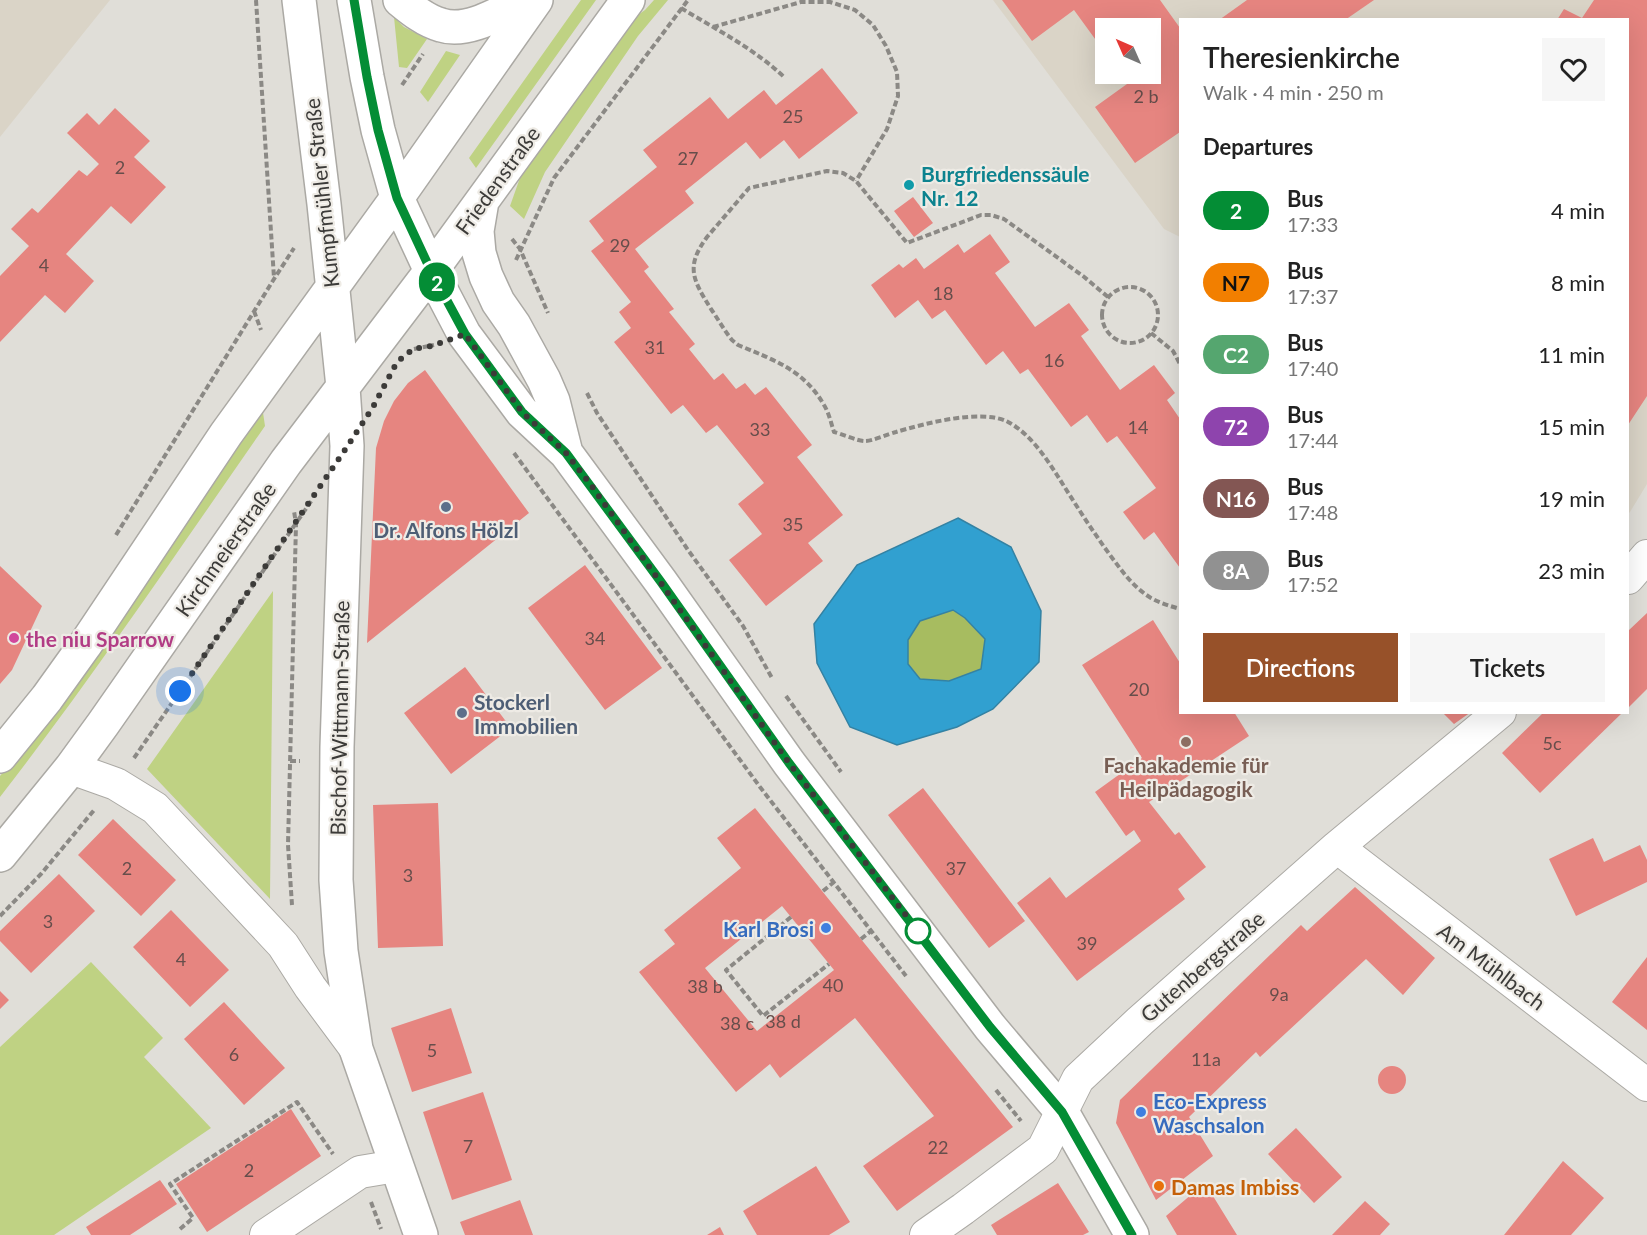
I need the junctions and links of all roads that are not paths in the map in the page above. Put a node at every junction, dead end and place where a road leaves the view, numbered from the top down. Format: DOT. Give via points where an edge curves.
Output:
graph roads {
  1 [pos="299,0"];
  2 [pos="354,0"];
  3 [pos="400,0"];
  4 [pos="526,0"];
  5 [pos="536,0"];
  6 [pos="628,0"];
  7 [pos="397,198"];
  8 [pos="482,201"];
  9 [pos="431,271"];
  10 [pos="332,287"];
  11 [pos="343,387"];
  12 [pos="566,453"];
  13 [pos="1647,556"];
  14 [pos="1629,577"];
  15 [pos="1498,714"];
  16 [pos="0,756"];
  17 [pos="70,768"];
  18 [pos="1337,847"];
  19 [pos="0,855"];
  20 [pos="356,1049"];
  21 [pos="1647,1085"];
  22 [pos="1062,1112"];
  23 [pos="396,1166"];
  24 [pos="266,1235"];
  25 [pos="421,1235"];
  26 [pos="926,1235"];
  27 [pos="1132,1235"];
  1 -- 10 [label="street, Kumpfmühler Straße"];
  2 -- 7 [label="street" via="378,130"];
  3 -- 4 [label="street" via="442,26 458,26 474,24"];
  5 -- 7 [label="street"];
  6 -- 8 [label="street, Friedenstraße"];
  7 -- 9 [label="street"];
  7 -- 10 [label="street"];
  8 -- 9 [label="street, Friedenstraße"];
  8 -- 12 [label="street" via="477,231 479,254 498,302 544,380"];
  9 -- 11 [label="street, Friedenstraße"];
  9 -- 12 [label="street" via="465,334 522,412"];
  10 -- 11 [label="street, Kumpfmühler Straße"];
  10 -- 16 [label="street" via="226,434 85,645"];
  11 -- 17 [label="street, Kirchmeierstraße"];
  11 -- 20 [label="street, Bischof-Wittmann-Straße" via="347,447 336,880 340,951"];
  12 -- 22 [label="street" via="789,763 990,1027"];
  13 -- 14 [label="street"];
  15 -- 18 [label="street, Gutenbergstraße"];
  17 -- 19 [label="street, Kirchmeierstraße"];
  17 -- 20 [label="street, Bischof-Wittmann-Straße" via="116,784 155,808 283,945"];
  18 -- 21 [label="street, Am Mühlbach"];
  18 -- 22 [label="street, Gutenbergstraße" via="1078,1079"];
  20 -- 23 [label="street, Bischof-Wittmann-Straße"];
  22 -- 26 [label="street, Gutenbergstraße" via="1043,1149"];
  22 -- 27 [label="street"];
  23 -- 24 [label="street" via="360,1172"];
  23 -- 25 [label="street, Bischof-Wittmann-Straße"];
}
